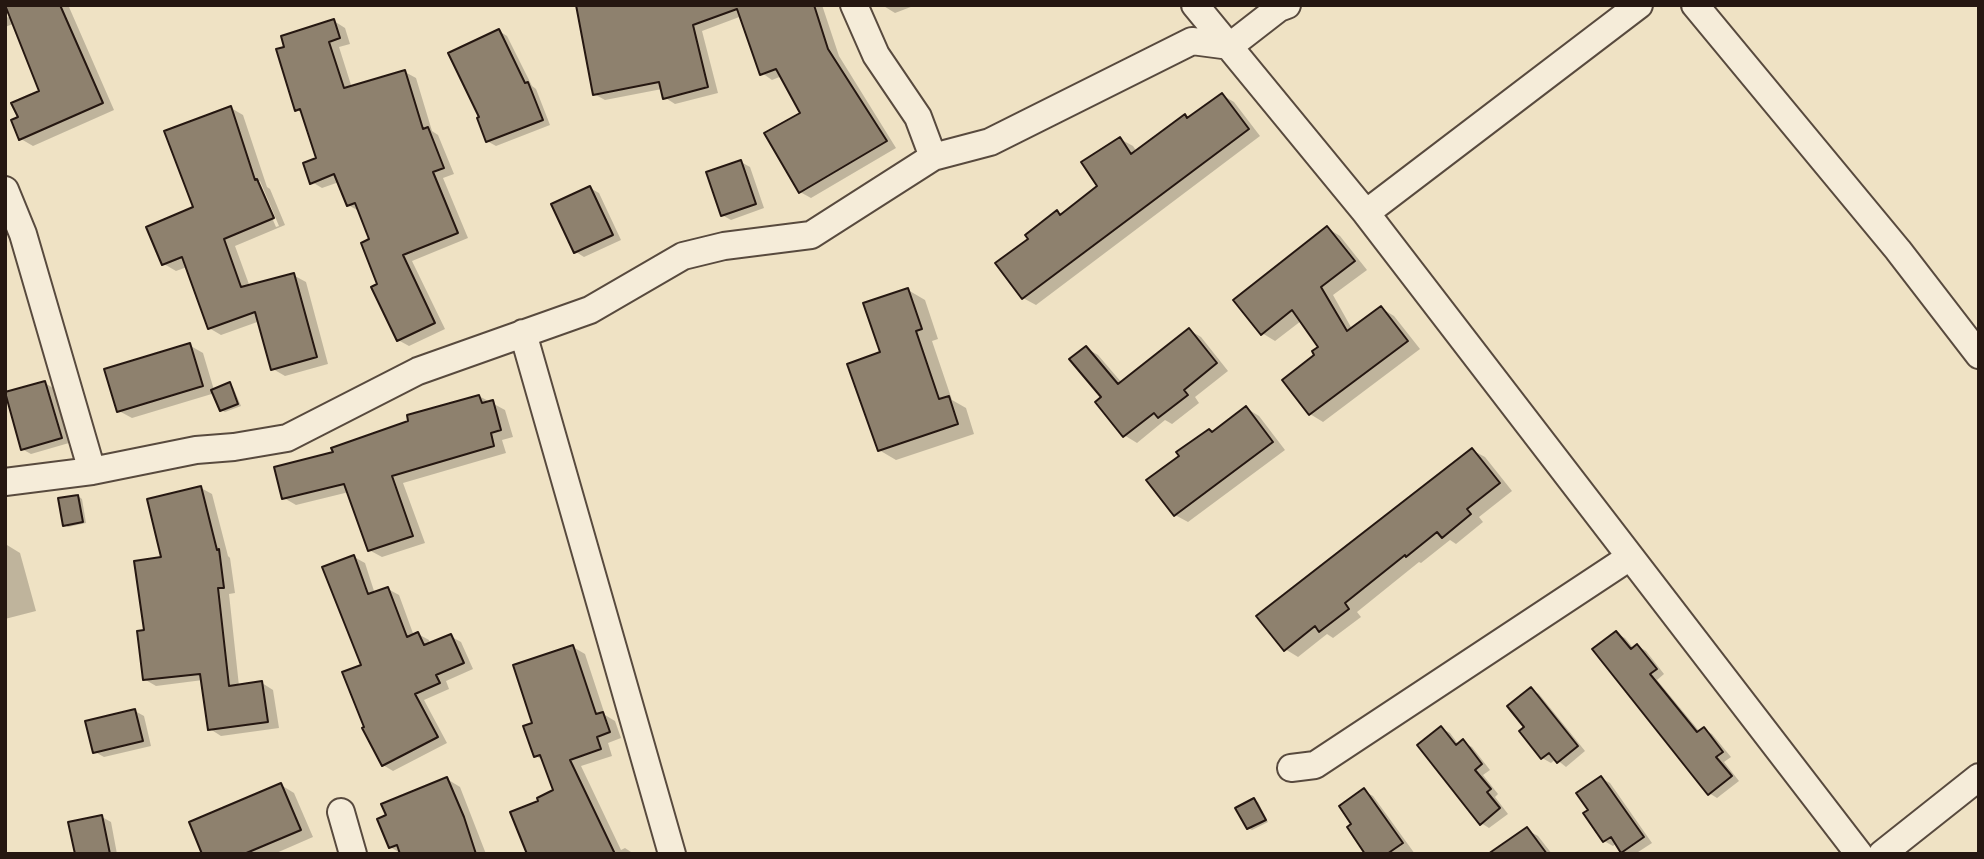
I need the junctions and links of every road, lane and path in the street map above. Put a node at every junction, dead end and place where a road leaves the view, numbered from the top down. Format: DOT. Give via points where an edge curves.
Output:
graph roads {
  1 [pos="854,5"];
  2 [pos="1195,5"];
  3 [pos="1287,5"];
  4 [pos="1639,5"];
  5 [pos="1695,5"];
  6 [pos="1230,46"];
  7 [pos="933,157"];
  8 [pos="5,190"];
  9 [pos="1366,213"];
  10 [pos="523,333"];
  11 [pos="1979,355"];
  12 [pos="92,471"];
  13 [pos="5,482"];
  14 [pos="1630,556"];
  15 [pos="1291,768"];
  16 [pos="1979,777"];
  17 [pos="341,812"];
  18 [pos="353,854"];
  19 [pos="672,854"];
  20 [pos="1859,854"];
  21 [pos="1882,854"];
  1 -- 7 [label="street" via="876,55 918,117"];
  2 -- 6 [label="street"];
  3 -- 6 [label="street"];
  4 -- 9 [label="street"];
  5 -- 11 [label="street"];
  6 -- 7 [label="street" via="1192,41 990,142"];
  6 -- 9 [label="street"];
  7 -- 10 [label="street" via="811,236 724,246 683,256 590,310"];
  8 -- 12 [label="street" via="23,234"];
  9 -- 14 [label="street"];
  10 -- 12 [label="street" via="418,371 287,438"];
  10 -- 19 [label="street"];
  12 -- 13 [label="street"];
  14 -- 15 [label="street" via="1315,765"];
  14 -- 20 [label="street"];
  16 -- 21 [label="street"];
  17 -- 18 [label="street"];
}
